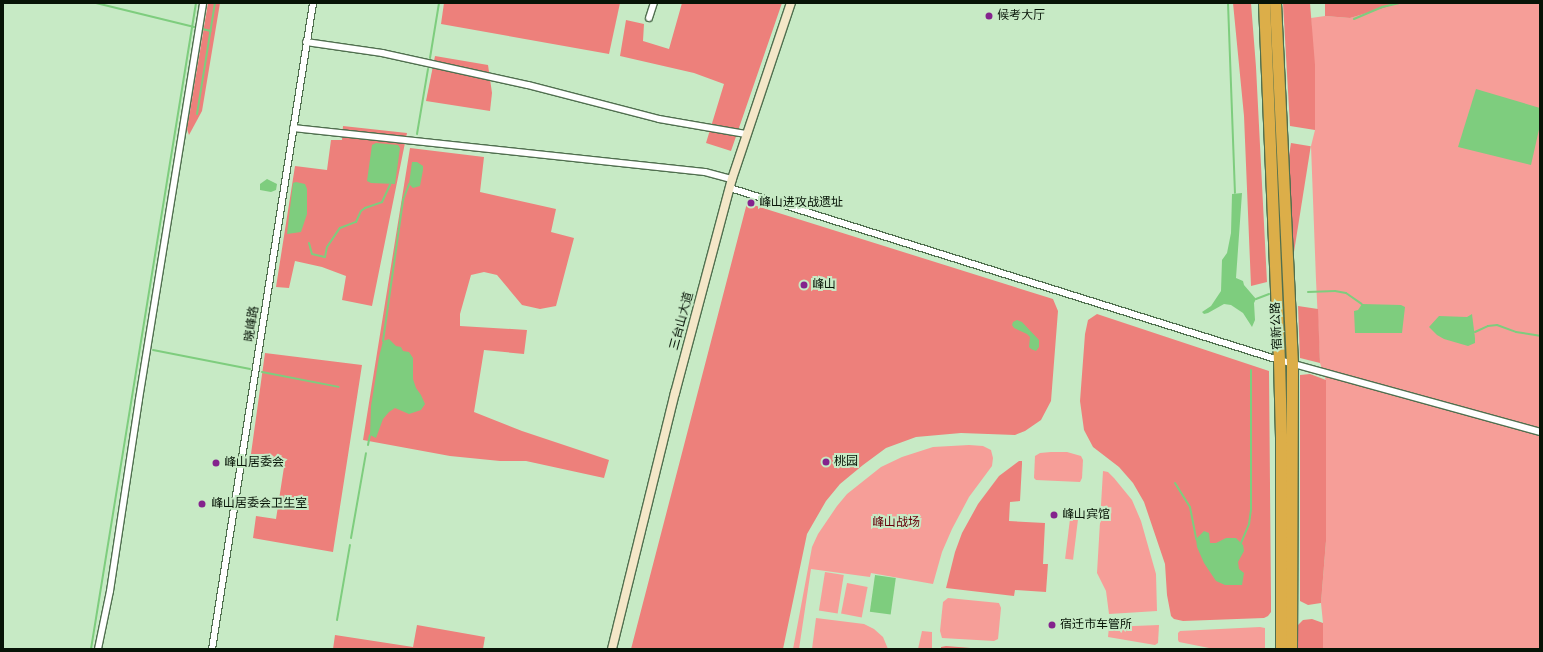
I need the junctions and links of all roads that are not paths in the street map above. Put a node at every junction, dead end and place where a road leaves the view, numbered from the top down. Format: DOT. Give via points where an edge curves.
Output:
graph roads {
  1 [pos="203,3"];
  2 [pos="312,3"];
  3 [pos="654,3"];
  4 [pos="791,3"];
  5 [pos="1264,3"];
  6 [pos="1275,3"];
  7 [pos="649,18"];
  8 [pos="306,42"];
  9 [pos="293,128"];
  10 [pos="746,134"];
  11 [pos="732,179"];
  12 [pos="730,188"];
  13 [pos="1279,360"];
  14 [pos="1292,363"];
  15 [pos="1540,432"];
  16 [pos="98,649"];
  17 [pos="212,649"];
  18 [pos="612,649"];
  19 [pos="1281,649"];
  20 [pos="1291,649"];
  1 -- 16 [label="street" via="110,592"];
  2 -- 8 [label="street, 晓峰路"];
  3 -- 7 [label="street"];
  4 -- 10 [label="main road, 三台山大道"];
  5 -- 13 [label="highway, 宿新公路"];
  6 -- 14 [label="highway, 宿新公路"];
  8 -- 9 [label="street, 晓峰路"];
  8 -- 10 [label="street" via="382,53 528,85 659,119"];
  9 -- 11 [label="street" via="705,172"];
  9 -- 17 [label="street, 晓峰路"];
  10 -- 11 [label="main road, 三台山大道"];
  11 -- 12 [label="main road, 三台山大道"];
  12 -- 13 [label="street"];
  12 -- 18 [label="main road, 三台山大道" via="675,392"];
  13 -- 14 [label="street"];
  13 -- 19 [label="highway, 宿新公路"];
  14 -- 15 [label="street"];
  14 -- 20 [label="highway, 宿新公路"];
}
